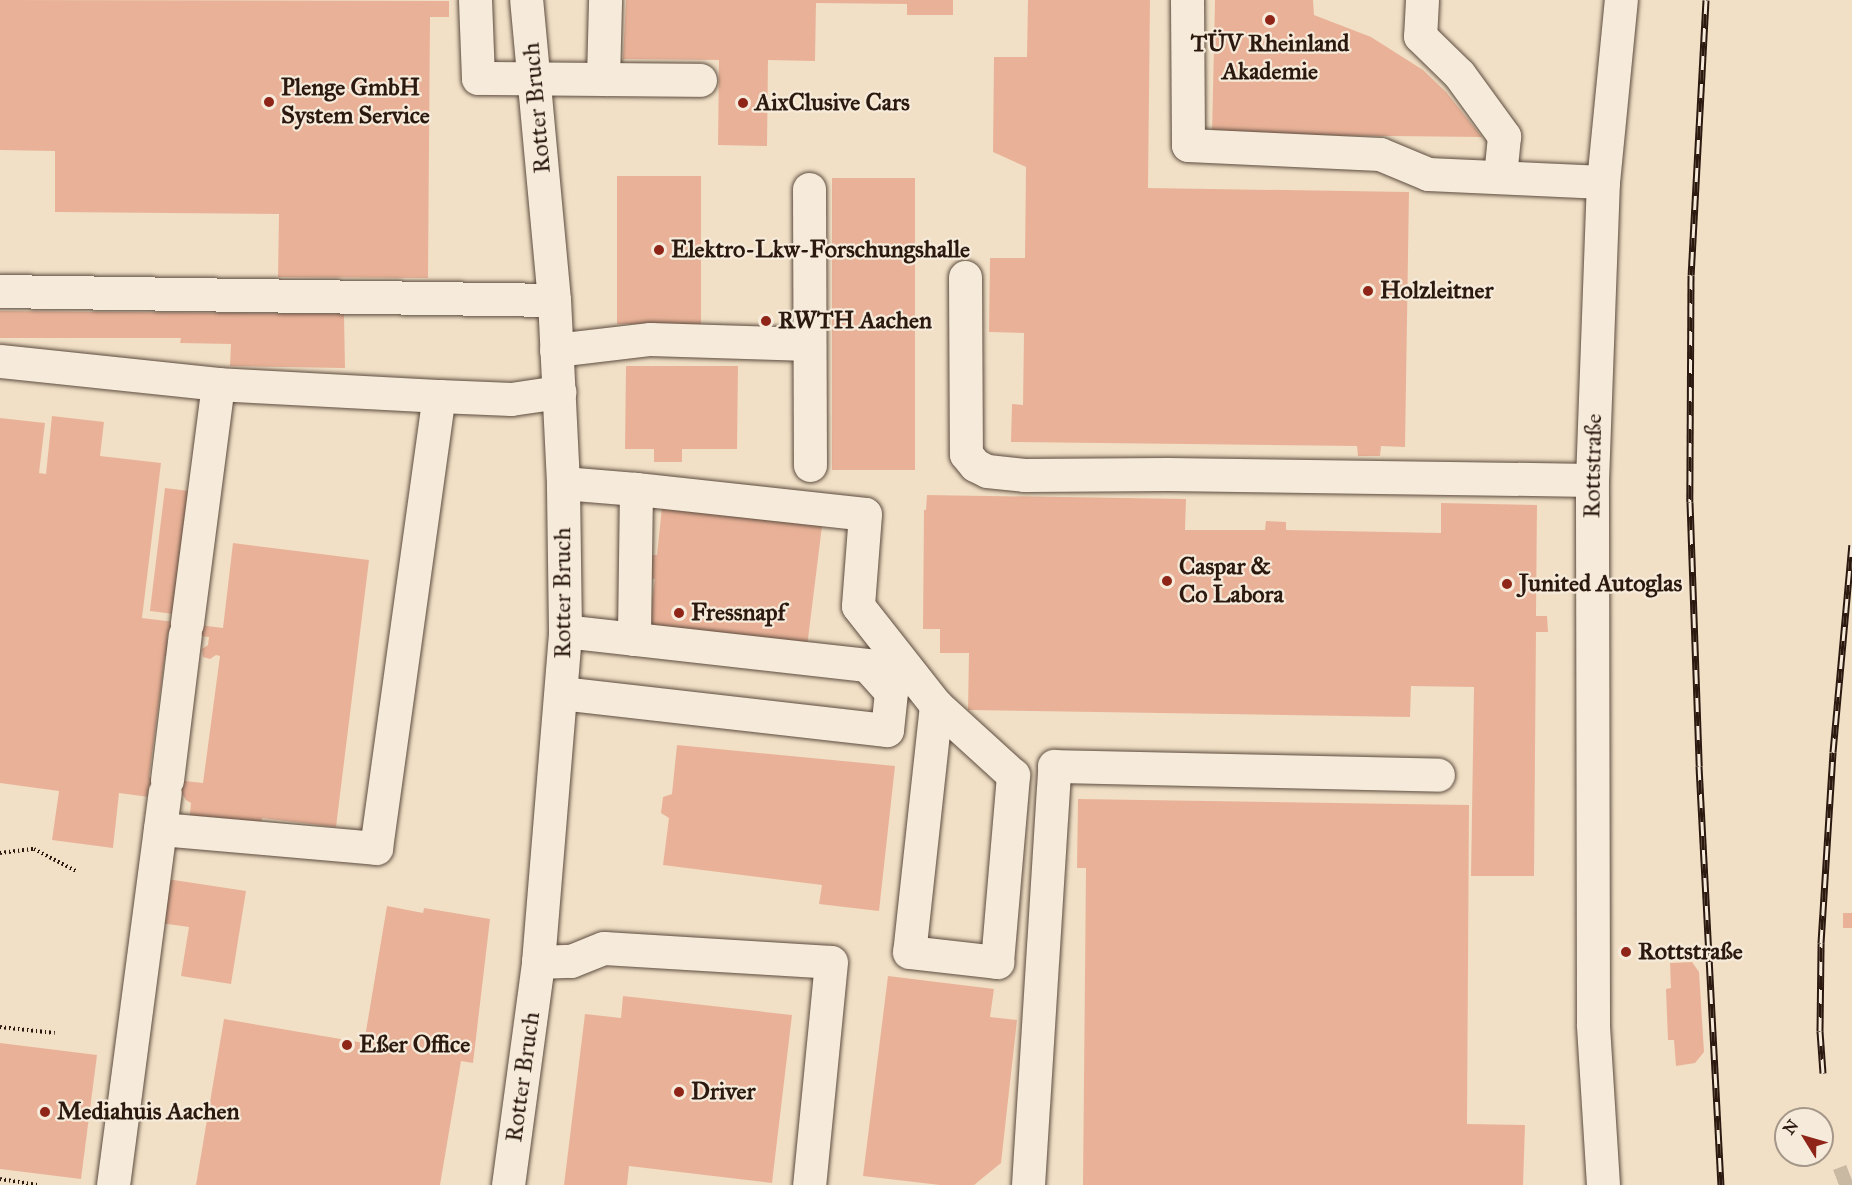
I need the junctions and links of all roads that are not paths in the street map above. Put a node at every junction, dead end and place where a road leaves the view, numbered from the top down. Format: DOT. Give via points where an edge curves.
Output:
graph roads {
  1 [pos="475,0"];
  2 [pos="526,0"];
  3 [pos="605,0"];
  4 [pos="1187,0"];
  5 [pos="1422,0"];
  6 [pos="1621,0"];
  7 [pos="534,78"];
  8 [pos="603,79"];
  9 [pos="700,80"];
  10 [pos="1500,177"];
  11 [pos="1603,182"];
  12 [pos="809,189"];
  13 [pos="965,277"];
  14 [pos="0,291"];
  15 [pos="554,300"];
  16 [pos="809,344"];
  17 [pos="556,351"];
  18 [pos="0,362"];
  19 [pos="218,384"];
  20 [pos="559,393"];
  21 [pos="439,396"];
  22 [pos="810,465"];
  23 [pos="1592,480"];
  24 [pos="563,483"];
  25 [pos="636,489"];
  26 [pos="566,632"];
  27 [pos="634,639"];
  28 [pos="561,693"];
  29 [pos="936,705"];
  30 [pos="1438,775"];
  31 [pos="160,829"];
  32 [pos="538,962"];
  33 [pos="113,1185"];
  34 [pos="508,1185"];
  35 [pos="809,1185"];
  36 [pos="1028,1185"];
  37 [pos="1603,1185"];
  1 -- 7 [label="street" via="478,78"];
  2 -- 7 [label="street, Rotter Bruch"];
  3 -- 8 [label="street"];
  4 -- 10 [label="street" via="1188,145 1380,154 1428,174"];
  5 -- 10 [label="street" via="1420,36 1459,74 1504,136"];
  6 -- 11 [label="street, Rottstraße"];
  7 -- 8 [label="street"];
  7 -- 15 [label="street, Rotter Bruch"];
  8 -- 9 [label="street"];
  10 -- 11 [label="street"];
  11 -- 23 [label="street, Rottstraße"];
  12 -- 16 [label="street"];
  13 -- 23 [label="street" via="966,454 987,471 1024,475"];
  14 -- 15 [label="street"];
  15 -- 17 [label="street, Rotter Bruch"];
  16 -- 17 [label="street" via="650,339"];
  16 -- 22 [label="street"];
  17 -- 20 [label="street, Rotter Bruch"];
  18 -- 19 [label="street"];
  19 -- 21 [label="street"];
  19 -- 31 [label="street"];
  20 -- 21 [label="street" via="512,399"];
  20 -- 24 [label="street, Rotter Bruch"];
  21 -- 31 [label="street" via="376,848"];
  23 -- 37 [label="street, Rottstraße" via="1590,843 1593,1024"];
  24 -- 25 [label="street"];
  24 -- 26 [label="street, Rotter Bruch"];
  25 -- 27 [label="street"];
  25 -- 29 [label="street" via="865,514 858,606"];
  26 -- 27 [label="street"];
  26 -- 28 [label="street, Rotter Bruch"];
  27 -- 28 [label="street" via="867,665 891,692 887,730"];
  28 -- 32 [label="street, Rotter Bruch"];
  29 -- 29 [label="street" via="909,952 997,962 1013,776"];
  30 -- 36 [label="street" via="1054,766"];
  31 -- 33 [label="street"];
  32 -- 34 [label="street, Rotter Bruch"];
  32 -- 35 [label="street" via="571,961 604,948 831,962"];
}
